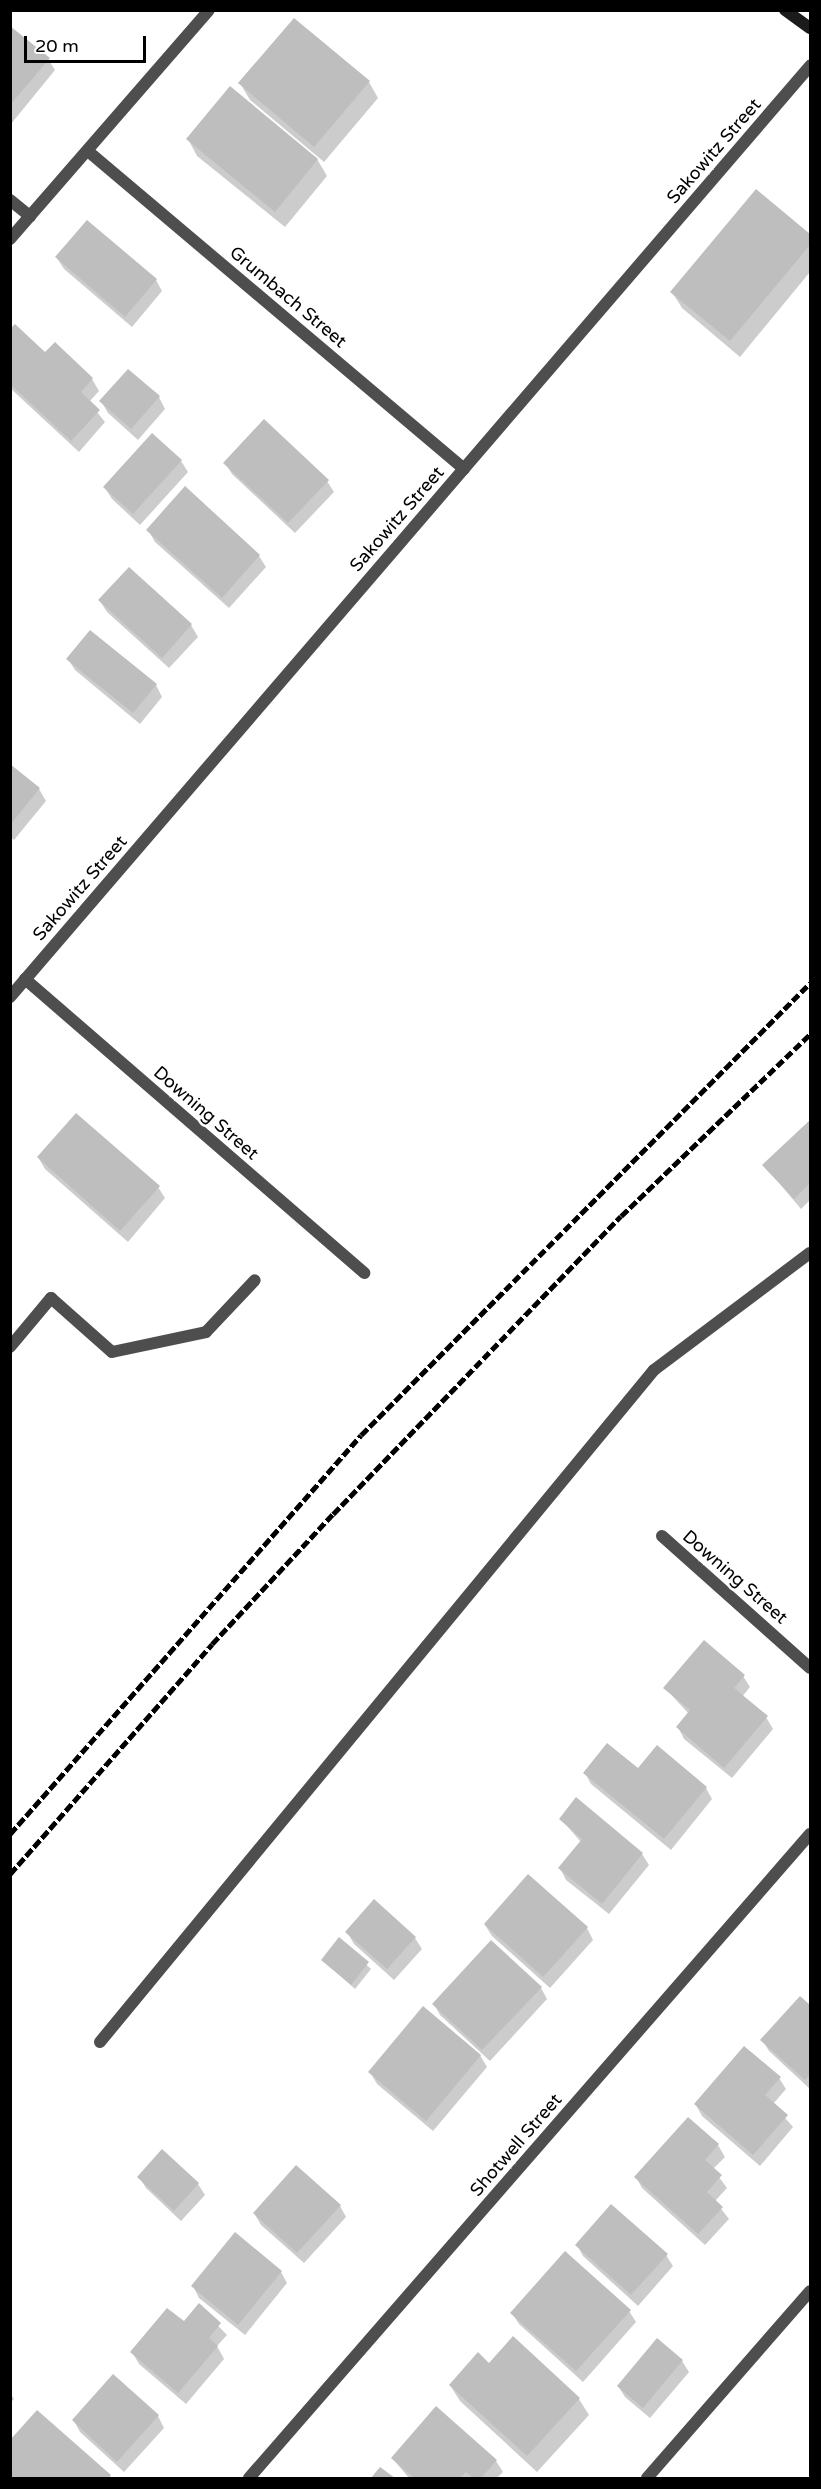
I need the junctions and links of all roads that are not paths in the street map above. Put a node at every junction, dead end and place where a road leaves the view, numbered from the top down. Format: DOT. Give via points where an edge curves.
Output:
graph roads {
  1 [pos="209,10"];
  2 [pos="785,10"];
  3 [pos="810,28"];
  4 [pos="810,66"];
  5 [pos="90,152"];
  6 [pos="10,200"];
  7 [pos="30,216"];
  8 [pos="10,239"];
  9 [pos="464,469"];
  10 [pos="25,980"];
  11 [pos="10,997"];
  12 [pos="810,1253"];
  13 [pos="364,1273"];
  14 [pos="255,1280"];
  15 [pos="10,1347"];
  16 [pos="662,1536"];
  17 [pos="810,1668"];
  18 [pos="810,1834"];
  19 [pos="100,2042"];
  20 [pos="810,2291"];
  21 [pos="249,2478"];
  22 [pos="647,2478"];
  1 -- 5 [label="street"];
  2 -- 3 [label="main road"];
  4 -- 9 [label="street, Sakowitz Street"];
  5 -- 7 [label="street"];
  5 -- 9 [label="street, Grumbach Street"];
  6 -- 7 [label="street"];
  7 -- 8 [label="street"];
  9 -- 10 [label="street, Sakowitz Street"];
  10 -- 11 [label="street, Sakowitz Street"];
  10 -- 13 [label="street, Downing Street"];
  12 -- 19 [label="street" via="654,1370"];
  14 -- 15 [label="street" via="206,1332 112,1352 51,1298"];
  16 -- 17 [label="street, Downing Street"];
  18 -- 21 [label="street, Shotwell Street"];
  20 -- 22 [label="street"];
}
